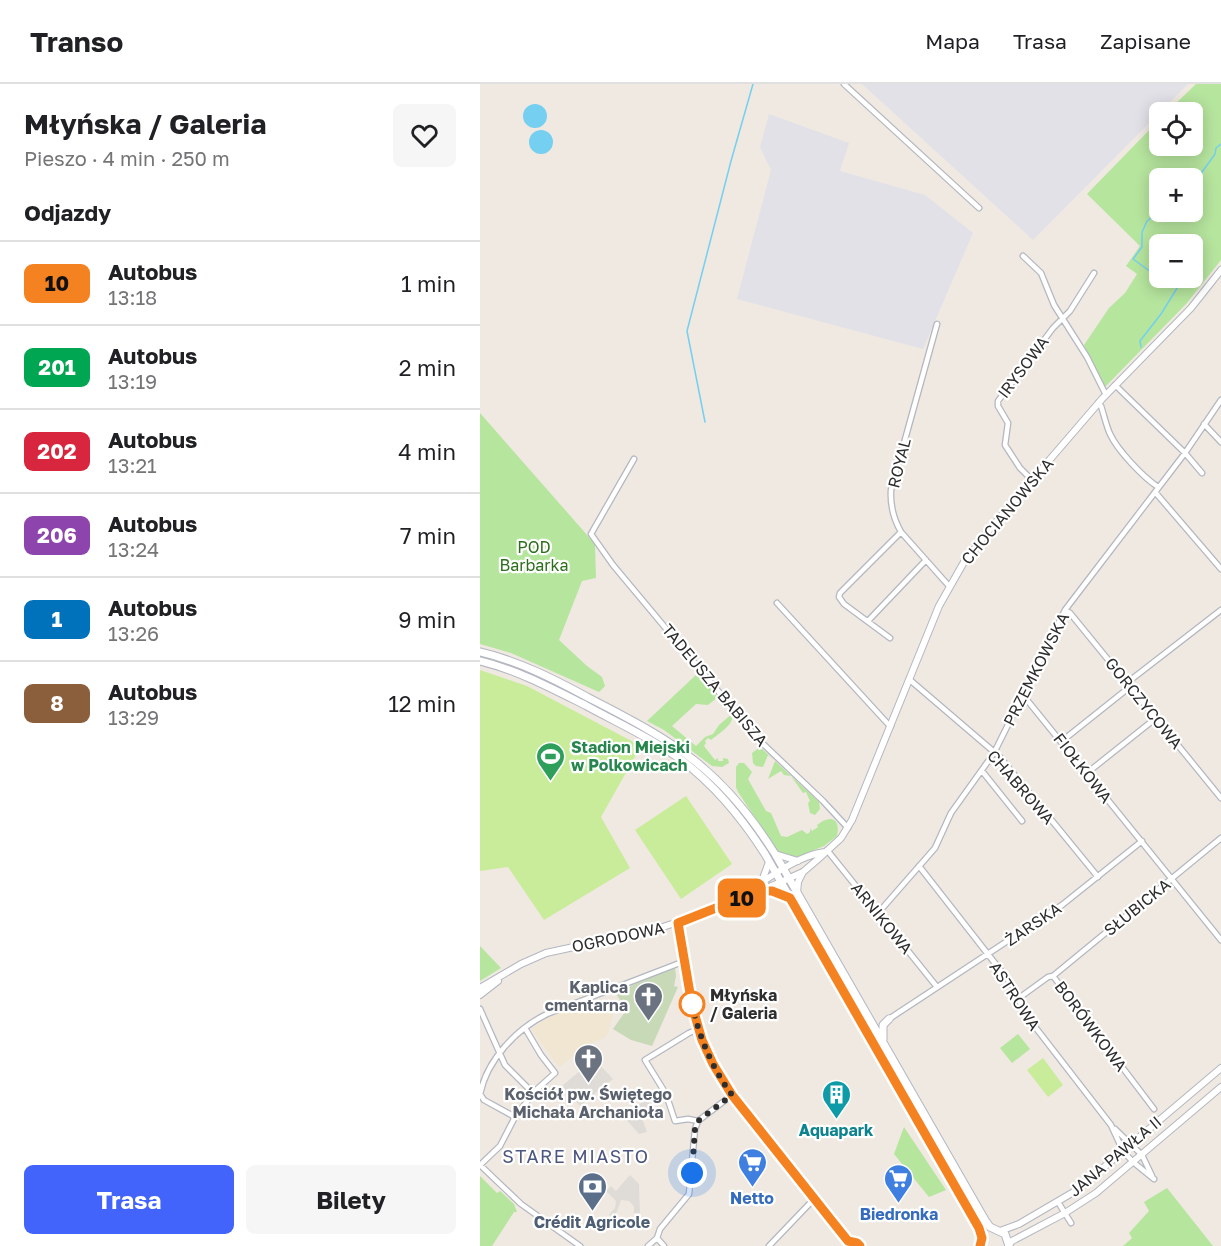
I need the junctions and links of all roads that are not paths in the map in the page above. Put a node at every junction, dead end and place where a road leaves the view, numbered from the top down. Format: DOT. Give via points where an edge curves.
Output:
graph roads {
  1 [pos="844,84"];
  2 [pos="979,208"];
  3 [pos="1023,256"];
  4 [pos="1221,270"];
  5 [pos="1094,273"];
  6 [pos="1063,319"];
  7 [pos="937,324"];
  8 [pos="1115,386"];
  9 [pos="1106,395"];
  10 [pos="1220,403"];
  11 [pos="1098,404"];
  12 [pos="1204,424"];
  13 [pos="1221,442"];
  14 [pos="1185,453"];
  15 [pos="634,459"];
  16 [pos="1202,473"];
  17 [pos="1032,480"];
  18 [pos="1157,489"];
  19 [pos="901,532"];
  20 [pos="926,560"];
  21 [pos="1221,568"];
  22 [pos="949,586"];
  23 [pos="777,603"];
  24 [pos="1065,610"];
  25 [pos="1221,610"];
  26 [pos="868,621"];
  27 [pos="890,638"];
  28 [pos="480,652"];
  29 [pos="480,661"];
  30 [pos="910,680"];
  31 [pos="1130,684"];
  32 [pos="1023,695"];
  33 [pos="1156,718"];
  34 [pos="891,726"];
  35 [pos="1062,741"];
  36 [pos="994,753"];
  37 [pos="982,771"];
  38 [pos="1087,773"];
  39 [pos="1221,798"];
  40 [pos="1022,821"];
  41 [pos="848,828"];
  42 [pos="1221,838"];
  43 [pos="1142,841"];
  44 [pos="826,851"];
  45 [pos="775,854"];
  46 [pos="799,861"];
  47 [pos="769,862"];
  48 [pos="919,866"];
  49 [pos="783,869"];
  50 [pos="803,872"];
  51 [pos="776,874"];
  52 [pos="1098,877"];
  53 [pos="789,878"];
  54 [pos="1172,879"];
  55 [pos="762,881"];
  56 [pos="781,882"];
  57 [pos="759,891"];
  58 [pos="797,893"];
  59 [pos="790,898"];
  60 [pos="735,901"];
  61 [pos="879,912"];
  62 [pos="678,923"];
  63 [pos="1221,940"];
  64 [pos="988,954"];
  65 [pos="685,961"];
  66 [pos="502,976"];
  67 [pos="1053,976"];
  68 [pos="937,987"];
  69 [pos="480,988"];
  70 [pos="480,995"];
  71 [pos="1019,998"];
  72 [pos="480,1008"];
  73 [pos="864,1008"];
  74 [pos="480,1017"];
  75 [pos="889,1019"];
  76 [pos="487,1024"];
  77 [pos="525,1028"];
  78 [pos="698,1029"];
  79 [pos="886,1048"];
  80 [pos="500,1054"];
  81 [pos="1221,1068"];
  82 [pos="1221,1087"];
  83 [pos="533,1093"];
  84 [pos="732,1095"];
  85 [pos="1154,1110"];
  86 [pos="515,1117"];
  87 [pos="698,1121"];
  88 [pos="1111,1125"];
  89 [pos="1132,1143"];
  90 [pos="1124,1151"];
  91 [pos="1142,1155"];
  92 [pos="1133,1162"];
  93 [pos="480,1165"];
  94 [pos="814,1199"];
  95 [pos="1058,1202"];
  96 [pos="1065,1213"];
  97 [pos="1071,1223"];
  98 [pos="998,1230"];
  99 [pos="657,1238"];
  100 [pos="980,1242"];
  101 [pos="580,1246"];
  102 [pos="648,1246"];
  103 [pos="664,1246"];
  104 [pos="769,1246"];
  105 [pos="852,1246"];
  106 [pos="1009,1246"];
  1 -- 2 [label="street"];
  3 -- 6 [label="street" via="1041,273"];
  4 -- 8 [label="street, CHOCIANOWSKA" via="1191,308"];
  5 -- 6 [label="street"];
  6 -- 9 [label="street"];
  6 -- 17 [label="street, IRYSOWA" via="998,400 1008,423 1005,445"];
  7 -- 19 [label="street, ROYAL" via="891,490 892,513"];
  8 -- 9 [label="street, CHOCIANOWSKA"];
  8 -- 14 [label="street"];
  9 -- 11 [label="street, CHOCIANOWSKA"];
  10 -- 12 [label="street, PRZEMKOWSKA"];
  11 -- 17 [label="street, CHOCIANOWSKA"];
  11 -- 18 [label="street" via="1116,444"];
  12 -- 13 [label="street"];
  12 -- 14 [label="street, PRZEMKOWSKA"];
  14 -- 16 [label="street"];
  14 -- 18 [label="street, PRZEMKOWSKA"];
  15 -- 41 [label="street, TADEUSZA BABISZA" via="591,534 746,725"];
  17 -- 22 [label="street, CHOCIANOWSKA" via="975,547"];
  18 -- 21 [label="street"];
  18 -- 24 [label="street, PRZEMKOWSKA"];
  19 -- 20 [label="street, ROYAL"];
  19 -- 26 [label="street" via="840,593 840,601"];
  20 -- 22 [label="street, ROYAL"];
  20 -- 26 [label="street"];
  22 -- 30 [label="street, CHOCIANOWSKA"];
  23 -- 34 [label="street"];
  24 -- 31 [label="street, GORCZYCOWA"];
  24 -- 32 [label="street, PRZEMKOWSKA"];
  25 -- 31 [label="street"];
  26 -- 27 [label="street"];
  28 -- 45 [label="main road" via="537,671 677,746 737,799"];
  29 -- 47 [label="main road" via="549,686 672,753 735,811"];
  30 -- 34 [label="street, CHOCIANOWSKA"];
  30 -- 36 [label="street, CHABROWA"];
  31 -- 33 [label="street, GORCZYCOWA"];
  31 -- 35 [label="street"];
  32 -- 35 [label="street, FIOŁKOWA"];
  32 -- 36 [label="street, PRZEMKOWSKA"];
  33 -- 38 [label="street"];
  33 -- 39 [label="street, GORCZYCOWA"];
  34 -- 41 [label="street, CHOCIANOWSKA"];
  35 -- 38 [label="street, FIOŁKOWA"];
  36 -- 37 [label="street, PRZEMKOWSKA"];
  36 -- 52 [label="street, CHABROWA"];
  37 -- 40 [label="street"];
  37 -- 48 [label="street, PRZEMKOWSKA" via="951,813 935,848"];
  38 -- 43 [label="street, FIOŁKOWA"];
  41 -- 44 [label="street"];
  42 -- 54 [label="street, SŁUBICKA"];
  43 -- 52 [label="street, ŻARSKA"];
  43 -- 54 [label="street, FIOŁKOWA"];
  44 -- 46 [label="street, OGRODOWA"];
  44 -- 50 [label="street"];
  44 -- 61 [label="street, ARNIKOWA"];
  45 -- 46 [label="street"];
  45 -- 49 [label="main road"];
  46 -- 49 [label="street, OGRODOWA"];
  47 -- 51 [label="main road"];
  47 -- 55 [label="street"];
  48 -- 61 [label="street, PRZEMKOWSKA"];
  48 -- 64 [label="street, ASTROWA"];
  49 -- 51 [label="street, OGRODOWA"];
  49 -- 53 [label="main road"];
  50 -- 53 [label="street, OGRODOWA"];
  50 -- 58 [label="street"];
  51 -- 55 [label="street, OGRODOWA"];
  51 -- 56 [label="main road"];
  52 -- 64 [label="street, ŻARSKA"];
  53 -- 56 [label="street, OGRODOWA"];
  53 -- 58 [label="main road"];
  54 -- 63 [label="street, FIOŁKOWA"];
  54 -- 67 [label="street, SŁUBICKA"];
  55 -- 60 [label="street, OGRODOWA"];
  56 -- 57 [label="street, OGRODOWA"];
  56 -- 59 [label="main road"];
  57 -- 59 [label="street"];
  57 -- 60 [label="street, OGRODOWA"];
  58 -- 73 [label="main road"];
  59 -- 100 [label="main road"];
  60 -- 62 [label="street, OGRODOWA"];
  61 -- 68 [label="street, ARNIKOWA"];
  62 -- 65 [label="street"];
  62 -- 66 [label="street, OGRODOWA" via="546,953"];
  64 -- 68 [label="street, ŻARSKA"];
  64 -- 71 [label="street, ASTROWA"];
  65 -- 77 [label="street" via="547,1014"];
  65 -- 78 [label="street"];
  66 -- 69 [label="street, OGRODOWA"];
  66 -- 70 [label="street, OGRODOWA"];
  67 -- 71 [label="street, BORÓWKOWA"];
  67 -- 85 [label="street, BORÓWKOWA"];
  68 -- 75 [label="street, ŻARSKA"];
  71 -- 88 [label="street, ASTROWA" via="1022,1010"];
  72 -- 76 [label="street"];
  73 -- 75 [label="main road" via="876,1019"];
  73 -- 79 [label="main road"];
  74 -- 76 [label="street"];
  75 -- 79 [label="main road" via="882,1031"];
  76 -- 80 [label="street"];
  77 -- 80 [label="street"];
  77 -- 83 [label="street" via="555,1073"];
  78 -- 84 [label="street"];
  78 -- 87 [label="street" via="645,1060 666,1094 675,1121"];
  79 -- 98 [label="main road" via="984,1219"];
  80 -- 83 [label="street" via="509,1070"];
  80 -- 86 [label="street" via="489,1066 481,1097"];
  81 -- 89 [label="street, JANA PAWŁA II"];
  82 -- 91 [label="street, JANA PAWŁA II"];
  83 -- 86 [label="street"];
  84 -- 87 [label="street"];
  84 -- 94 [label="street"];
  86 -- 93 [label="street" via="500,1146"];
  87 -- 99 [label="street" via="689,1194"];
  88 -- 89 [label="street, ASTROWA"];
  88 -- 90 [label="street, ASTROWA"];
  89 -- 90 [label="street, JANA PAWŁA II"];
  89 -- 91 [label="street, ASTROWA"];
  90 -- 92 [label="street, ASTROWA"];
  90 -- 95 [label="street, JANA PAWŁA II"];
  91 -- 92 [label="street, JANA PAWŁA II"];
  91 -- 92 [label="street, ASTROWA" via="1154,1179"];
  92 -- 96 [label="street, JANA PAWŁA II"];
  93 -- 101 [label="street" via="521,1204"];
  94 -- 104 [label="street"];
  94 -- 105 [label="street"];
  95 -- 96 [label="street"];
  95 -- 98 [label="street, JANA PAWŁA II" via="1011,1228"];
  96 -- 97 [label="street"];
  96 -- 106 [label="street, JANA PAWŁA II"];
  98 -- 100 [label="main road" via="986,1231"];
  98 -- 106 [label="main road" via="1006,1235"];
  99 -- 102 [label="street"];
  99 -- 103 [label="street"];
}
